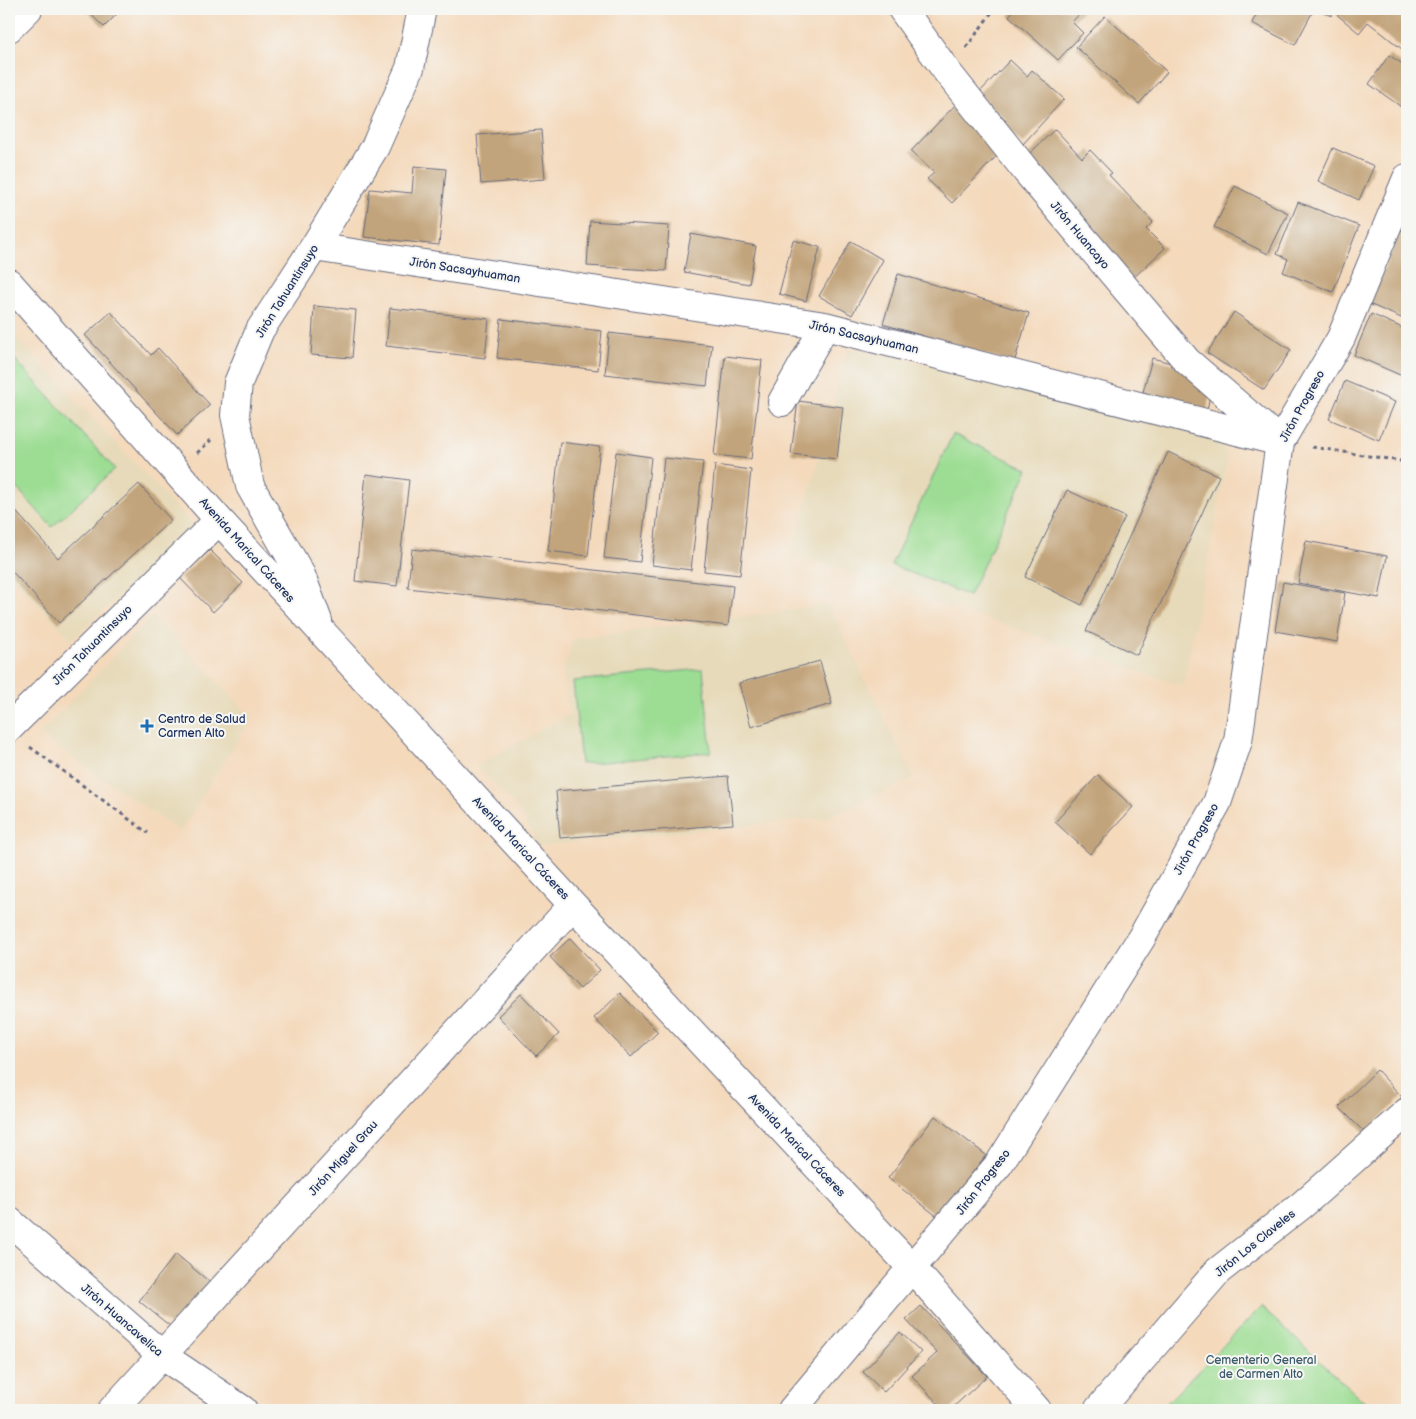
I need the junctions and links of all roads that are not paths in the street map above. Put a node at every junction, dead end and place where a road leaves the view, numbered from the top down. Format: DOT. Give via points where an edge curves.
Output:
graph roads {
  1 [pos="28,9"];
  2 [pos="422,9"];
  3 [pos="902,9"];
  4 [pos="9,28"];
  5 [pos="1407,178"];
  6 [pos="314,247"];
  7 [pos="9,283"];
  8 [pos="825,326"];
  9 [pos="782,402"];
  10 [pos="1280,442"];
  11 [pos="219,520"];
  12 [pos="323,634"];
  13 [pos="16,736"];
  14 [pos="573,905"];
  15 [pos="1407,1112"];
  16 [pos="9,1221"];
  17 [pos="913,1269"];
  18 [pos="163,1356"];
  19 [pos="112,1410"];
  20 [pos="243,1410"];
  21 [pos="792,1410"];
  22 [pos="1037,1410"];
  23 [pos="1098,1410"];
  1 -- 4 [label="street"];
  2 -- 6 [label="street, Jirón Tahuantinsuyo" via="410,68 374,147"];
  3 -- 10 [label="street, Jirón Huancayo" via="1026,172 1187,361"];
  5 -- 10 [label="street, Jirón Progreso" via="1341,338"];
  6 -- 8 [label="street, Jirón Sacsayhuaman"];
  6 -- 12 [label="street, Jirón Tahuantinsuyo" via="260,330 238,382 235,416 250,486 301,575"];
  7 -- 11 [label="street, Avenida Marical Cáceres"];
  8 -- 9 [label="street"];
  8 -- 10 [label="street, Jirón Sacsayhuaman"];
  10 -- 17 [label="street, Jirón Progreso" via="1238,741 1217,803 1142,936 1000,1164"];
  11 -- 12 [label="street, Avenida Marical Cáceres"];
  11 -- 13 [label="street, Jirón Tahuantinsuyo"];
  12 -- 14 [label="street, Avenida Marical Cáceres"];
  14 -- 17 [label="street, Avenida Marical Cáceres"];
  14 -- 18 [label="street, Jirón Miguel Grau"];
  15 -- 23 [label="street, Jirón Los Claveles" via="1302,1205 1218,1271"];
  16 -- 18 [label="street, Jirón Huancavelica"];
  17 -- 21 [label="street, Jirón Progreso"];
  17 -- 22 [label="street, Avenida Marical Cáceres"];
  18 -- 19 [label="street, Jirón Miguel Grau"];
  18 -- 20 [label="street, Jirón Huancavelica"];
}
